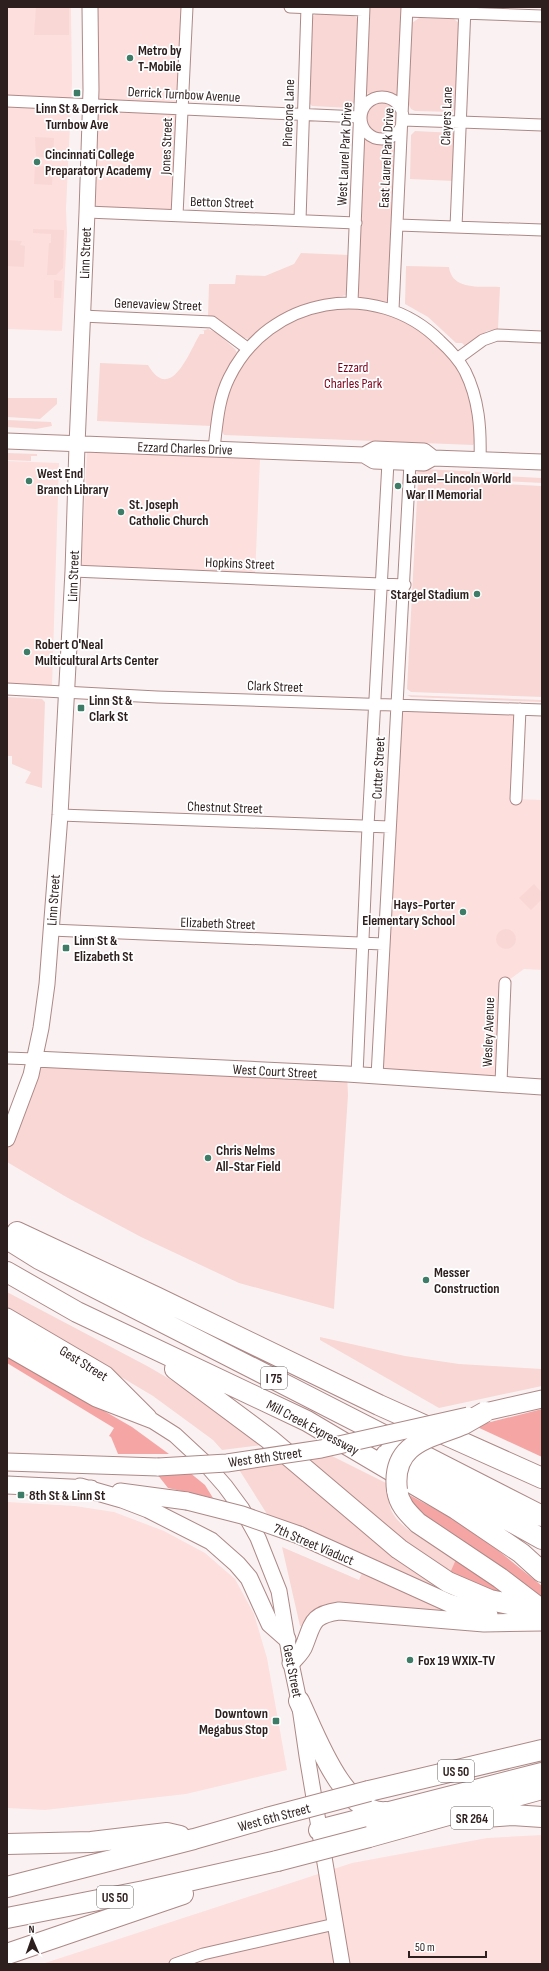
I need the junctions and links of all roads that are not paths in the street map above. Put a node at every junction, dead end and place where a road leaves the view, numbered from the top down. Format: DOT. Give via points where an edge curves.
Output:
graph roads {
  1 [pos="90,7"];
  2 [pos="187,7"];
  3 [pos="290,7"];
  4 [pos="307,7"];
  5 [pos="364,8"];
  6 [pos="407,9"];
  7 [pos="465,10"];
  8 [pos="542,16"];
  9 [pos="7,101"];
  10 [pos="90,105"];
  11 [pos="182,109"];
  12 [pos="303,115"];
  13 [pos="360,117"];
  14 [pos="403,120"];
  15 [pos="460,122"];
  16 [pos="542,125"];
  17 [pos="87,212"];
  18 [pos="178,215"];
  19 [pos="300,220"];
  20 [pos="356,222"];
  21 [pos="398,225"];
  22 [pos="456,227"];
  23 [pos="542,230"];
  24 [pos="352,302"];
  25 [pos="393,310"];
  26 [pos="82,316"];
  27 [pos="542,337"];
  28 [pos="247,348"];
  29 [pos="457,359"];
  30 [pos="7,441"];
  31 [pos="77,445"];
  32 [pos="214,448"];
  33 [pos="364,455"];
  34 [pos="433,458"];
  35 [pos="480,460"];
  36 [pos="388,462"];
  37 [pos="542,462"];
  38 [pos="410,463"];
  39 [pos="73,571"];
  40 [pos="383,584"];
  41 [pos="405,585"];
  42 [pos="7,689"];
  43 [pos="67,693"];
  44 [pos="375,704"];
  45 [pos="396,705"];
  46 [pos="520,709"];
  47 [pos="542,710"];
  48 [pos="516,799"];
  49 [pos="60,815"];
  50 [pos="368,826"];
  51 [pos="390,827"];
  52 [pos="51,930"];
  53 [pos="364,944"];
  54 [pos="383,944"];
  55 [pos="505,983"];
  56 [pos="7,1058"];
  57 [pos="35,1059"];
  58 [pos="357,1075"];
  59 [pos="377,1076"];
  60 [pos="500,1083"];
  61 [pos="542,1087"];
  62 [pos="7,1139"];
  63 [pos="7,1227"];
  64 [pos="7,1239"];
  65 [pos="7,1272"];
  66 [pos="77,1312"];
  67 [pos="7,1316"];
  68 [pos="7,1331"];
  69 [pos="7,1348"];
  70 [pos="542,1399"];
  71 [pos="485,1412"];
  72 [pos="153,1421"];
  73 [pos="307,1421"];
  74 [pos="7,1462"];
  75 [pos="542,1478"];
  76 [pos="7,1485"];
  77 [pos="80,1487"];
  78 [pos="542,1516"];
  79 [pos="542,1539"];
  80 [pos="542,1572"];
  81 [pos="539,1615"];
  82 [pos="287,1639"];
  83 [pos="291,1663"];
  84 [pos="299,1701"];
  85 [pos="542,1750"];
  86 [pos="542,1773"];
  87 [pos="542,1789"];
  88 [pos="542,1817"];
  89 [pos="400,1819"];
  90 [pos="319,1830"];
  91 [pos="194,1839"];
  92 [pos="7,1844"];
  93 [pos="223,1874"];
  94 [pos="7,1887"];
  95 [pos="7,1918"];
  96 [pos="335,1924"];
  97 [pos="7,1954"];
  98 [pos="175,1964"];
  99 [pos="342,1964"];
  1 -- 10 [label="street, Linn Street"];
  2 -- 11 [label="street, Jones Street"];
  3 -- 4 [label="street"];
  4 -- 5 [label="street"];
  4 -- 12 [label="street, Pinecone Lane"];
  5 -- 13 [label="street, West Laurel Park Drive"];
  6 -- 7 [label="street"];
  6 -- 14 [label="street, East Laurel Park Drive"];
  7 -- 8 [label="street"];
  7 -- 15 [label="street, Clayers Lane"];
  9 -- 10 [label="street, Derrick Turnbow Avenue"];
  10 -- 11 [label="street, Derrick Turnbow Avenue"];
  10 -- 17 [label="street, Linn Street"];
  11 -- 12 [label="street, Derrick Turnbow Avenue"];
  11 -- 18 [label="street, Jones Street"];
  12 -- 13 [label="street, Derrick Turnbow Avenue"];
  12 -- 19 [label="street, Pinecone Lane"];
  13 -- 14 [label="street" via="364,130 380,139 387,139 398,132"];
  13 -- 14 [label="street" via="370,100 383,97 390,98 400,107"];
  13 -- 20 [label="street, West Laurel Park Drive"];
  14 -- 15 [label="street"];
  14 -- 21 [label="street, East Laurel Park Drive"];
  15 -- 16 [label="street"];
  15 -- 22 [label="street, Clayers Lane"];
  17 -- 18 [label="street, Betton Street"];
  17 -- 26 [label="street, Linn Street"];
  18 -- 19 [label="street, Betton Street"];
  19 -- 20 [label="street, Betton Street"];
  20 -- 24 [label="street, West Laurel Park Drive"];
  21 -- 22 [label="street"];
  21 -- 25 [label="street, East Laurel Park Drive"];
  22 -- 23 [label="street"];
  24 -- 25 [label="street"];
  24 -- 28 [label="street" via="320,306 285,318"];
  25 -- 29 [label="street" via="424,326"];
  26 -- 28 [label="street, Genevaview Street" via="212,322"];
  26 -- 31 [label="street, Linn Street"];
  27 -- 29 [label="street" via="490,336"];
  28 -- 32 [label="street" via="228,378 222,395"];
  29 -- 35 [label="street" via="470,382 477,408"];
  30 -- 31 [label="street, Ezzard Charles Drive"];
  31 -- 32 [label="street, Ezzard Charles Drive"];
  31 -- 39 [label="street, Linn Street"];
  32 -- 33 [label="street, Ezzard Charles Drive"];
  33 -- 34 [label="street, Ezzard Charles Drive" via="375,449 424,451"];
  33 -- 36 [label="street, Ezzard Charles Drive" via="374,461"];
  34 -- 35 [label="street, Ezzard Charles Drive"];
  34 -- 38 [label="street, Ezzard Charles Drive" via="424,464"];
  35 -- 37 [label="street, Ezzard Charles Drive"];
  36 -- 38 [label="street, Ezzard Charles Drive"];
  36 -- 40 [label="street, Cutter Street"];
  38 -- 41 [label="street, Cutter Street"];
  39 -- 40 [label="street, Hopkins Street"];
  39 -- 43 [label="street, Linn Street"];
  40 -- 41 [label="street, Hopkins Street"];
  40 -- 44 [label="street, Cutter Street"];
  41 -- 45 [label="street, Cutter Street"];
  42 -- 43 [label="street, Clark Street"];
  43 -- 44 [label="street, Clark Street"];
  43 -- 49 [label="street, Linn Street"];
  44 -- 45 [label="street, Clark Street"];
  44 -- 50 [label="street, Cutter Street"];
  45 -- 46 [label="street, Clark Street"];
  45 -- 51 [label="street, Cutter Street"];
  46 -- 47 [label="street, Clark Street"];
  46 -- 48 [label="street"];
  49 -- 50 [label="street, Chestnut Street"];
  49 -- 52 [label="street, Linn Street"];
  50 -- 51 [label="street, Chestnut Street"];
  50 -- 53 [label="street, Cutter Street"];
  51 -- 54 [label="street, Cutter Street"];
  52 -- 53 [label="street, Elizabeth Street"];
  52 -- 57 [label="street, Linn Street" via="45,1004"];
  53 -- 54 [label="street, Elizabeth Street"];
  53 -- 58 [label="street, Cutter Street"];
  54 -- 59 [label="street, Cutter Street"];
  55 -- 60 [label="street, Wesley Avenue"];
  56 -- 57 [label="street, West Court Street"];
  57 -- 58 [label="street, West Court Street"];
  57 -- 62 [label="street, Linn Street"];
  58 -- 59 [label="street, West Court Street"];
  59 -- 60 [label="street, West Court Street"];
  60 -- 61 [label="street, West Court Street"];
  63 -- 75 [label="highway" via="379,1405"];
  64 -- 78 [label="highway, Mill Creek Expressway / I 75" via="39,1258"];
  65 -- 66 [label="highway, Mill Creek Expressway / I 75"];
  66 -- 73 [label="highway, Mill Creek Expressway / I 75"];
  66 -- 81 [label="highway" via="95,1329 185,1375 269,1438 399,1549 448,1582 490,1600"];
  67 -- 72 [label="street, Gest Street" via="106,1374"];
  68 -- 72 [label="street"];
  69 -- 72 [label="street, Gest Street" via="96,1399"];
  70 -- 71 [label="main road, West 8th Street"];
  71 -- 74 [label="main road, West 8th Street, bridge" via="322,1449 227,1463 158,1467"];
  71 -- 81 [label="highway, bridge" via="464,1424 428,1436 408,1450 400,1464 396,1479 397,1490 401,1504 418,1523 494,1574"];
  72 -- 82 [label="street, Gest Street" via="175,1435 203,1461 242,1509 258,1538 279,1591"];
  73 -- 79 [label="highway" via="416,1468"];
  73 -- 80 [label="highway, Mill Creek Expressway / I 75" via="456,1509 521,1554"];
  76 -- 77 [label="main road"];
  77 -- 81 [label="main road, 7th Street Viaduct, bridge" via="187,1501 242,1515 300,1535 449,1603 488,1614"];
  77 -- 82 [label="main road" via="148,1509 211,1541 249,1578 270,1624"];
  81 -- 83 [label="main road" via="484,1623 333,1612 322,1616 314,1623 304,1647"];
  82 -- 83 [label="street, Gest Street"];
  83 -- 84 [label="street, Gest Street"];
  84 -- 89 [label="highway" via="335,1776 368,1810"];
  84 -- 90 [label="street, Gest Street"];
  85 -- 91 [label="highway, West 6th Street / US 50, bridge" via="369,1791"];
  86 -- 89 [label="highway"];
  87 -- 89 [label="highway, US 50"];
  88 -- 89 [label="highway, SR 264" via="512,1815"];
  89 -- 90 [label="highway"];
  89 -- 93 [label="highway, US 50, bridge" via="369,1837"];
  90 -- 96 [label="street, Gest Street"];
  91 -- 92 [label="highway" via="167,1833 91,1842"];
  91 -- 94 [label="highway, West 6th Street / US 50"];
  93 -- 95 [label="highway, US 50"];
  93 -- 97 [label="highway" via="212,1886"];
  96 -- 98 [label="street" via="203,1954"];
  96 -- 99 [label="street, Gest Street"];
}
